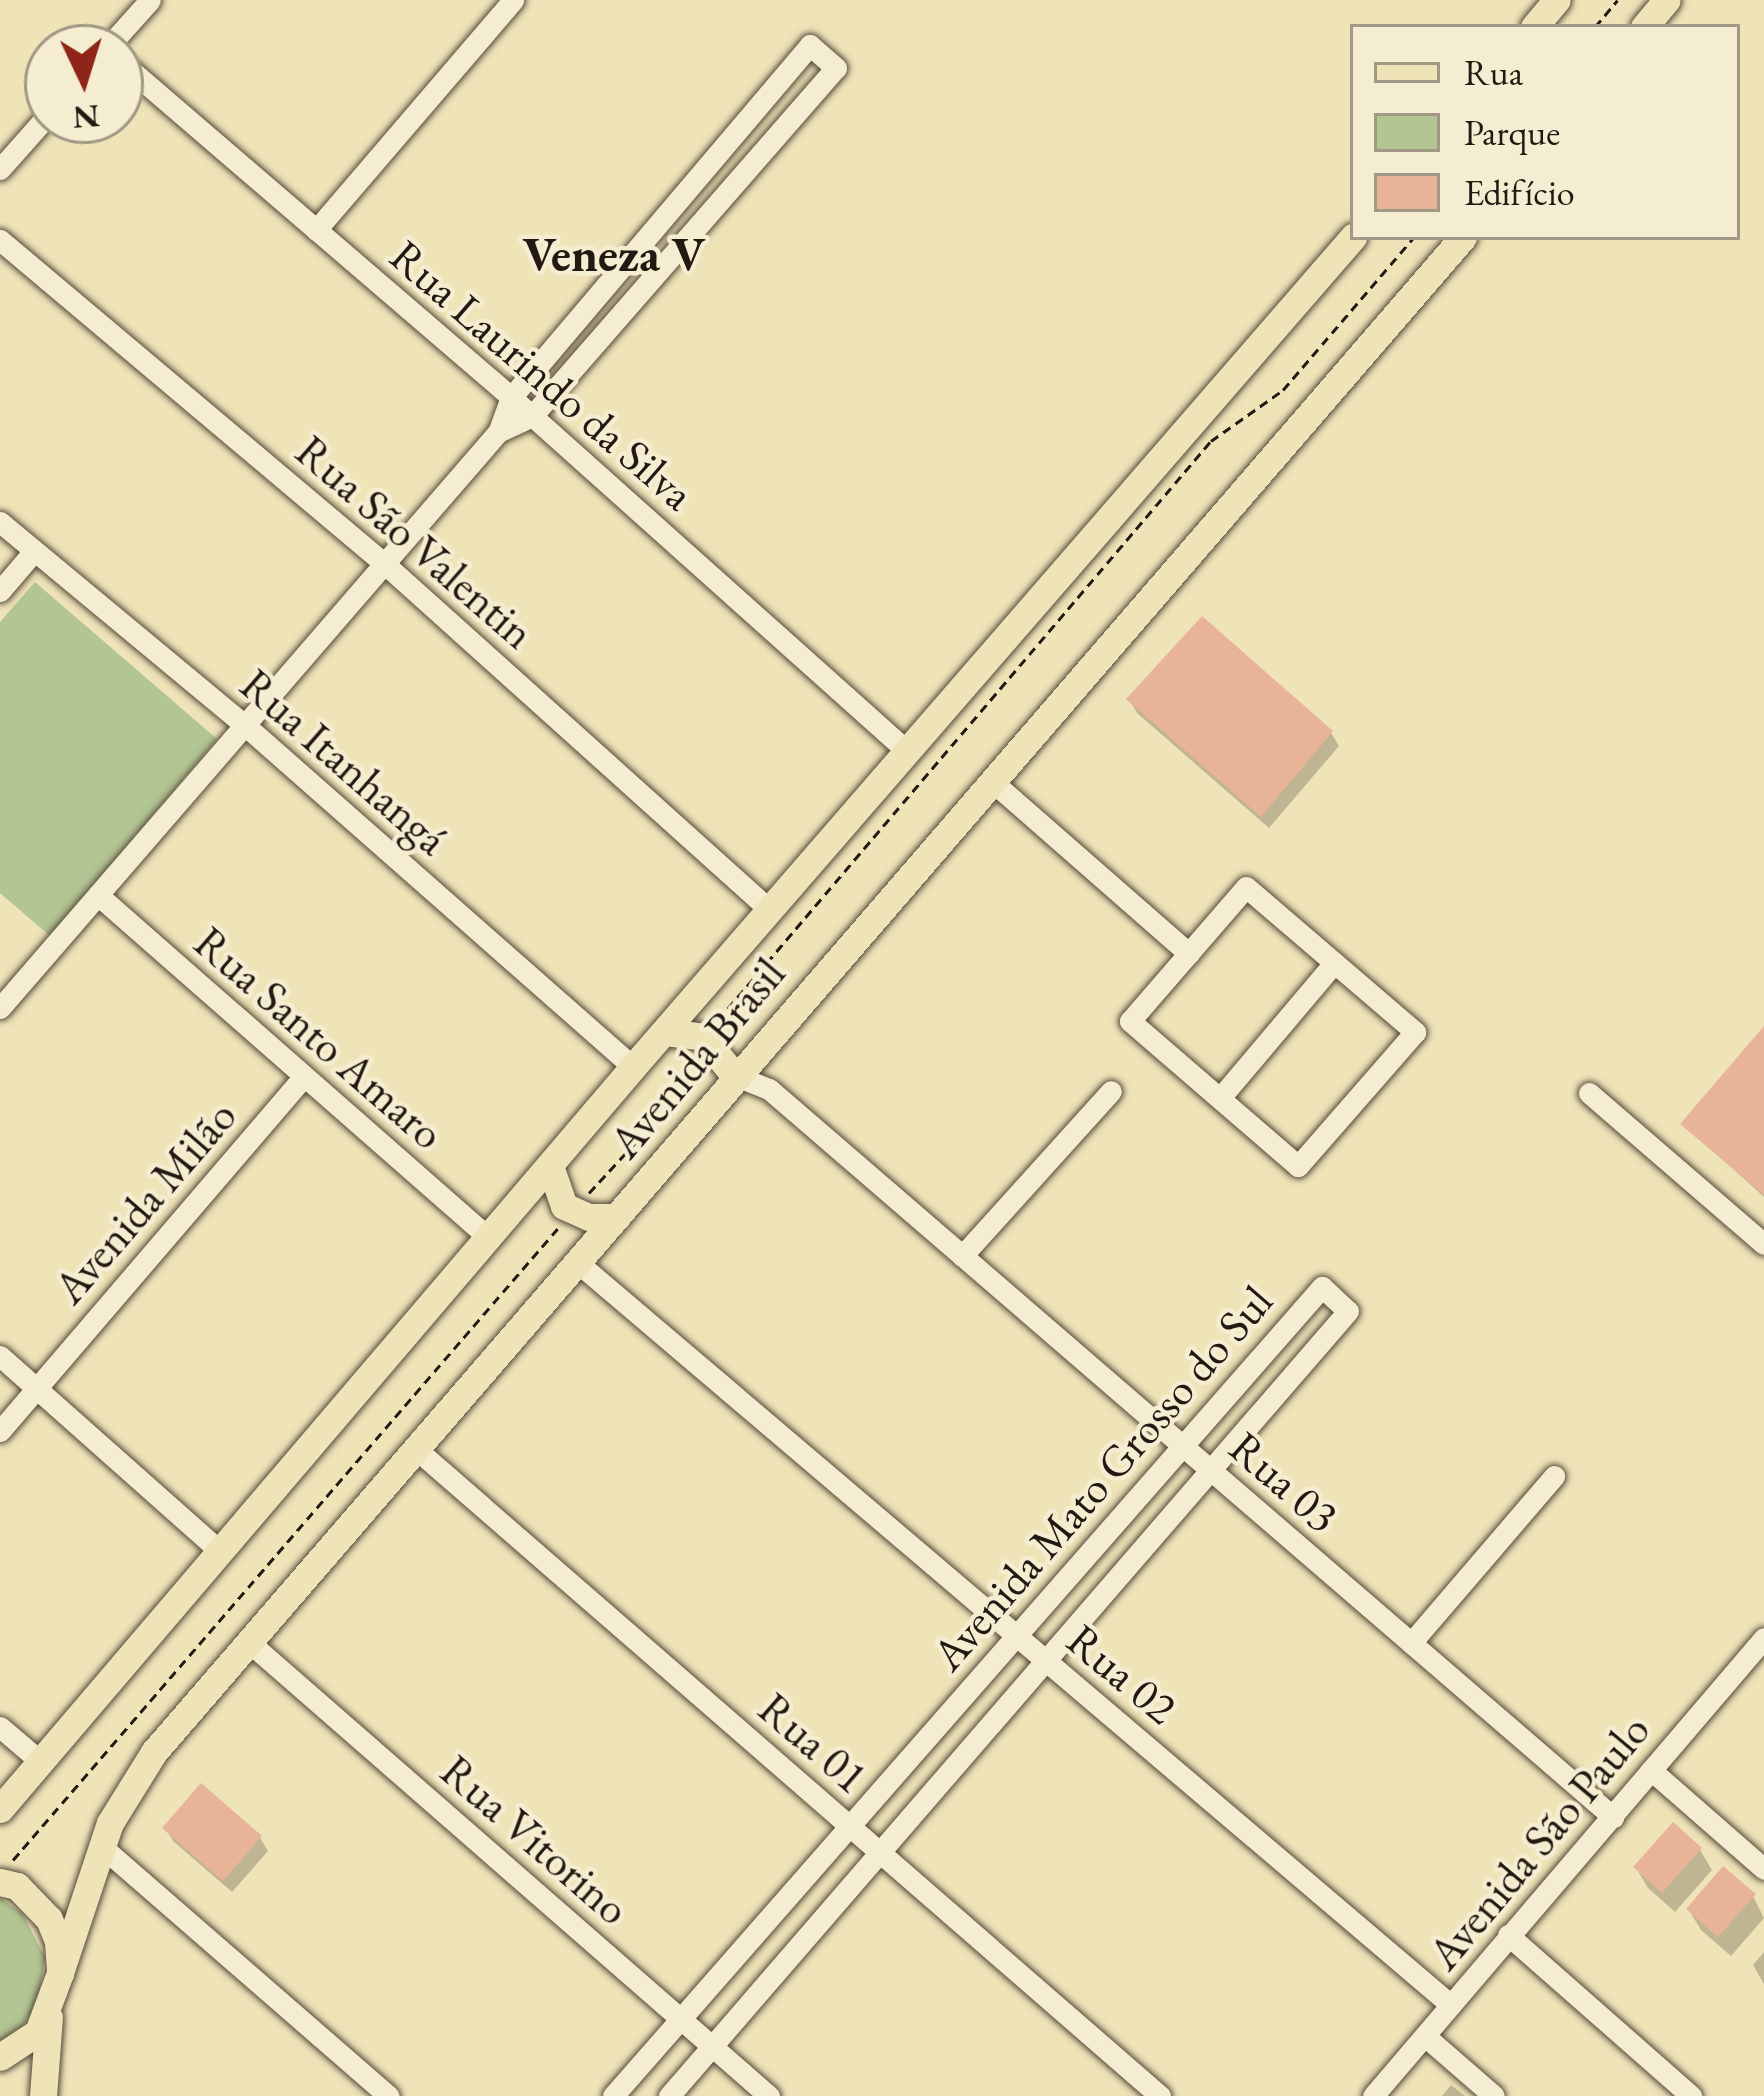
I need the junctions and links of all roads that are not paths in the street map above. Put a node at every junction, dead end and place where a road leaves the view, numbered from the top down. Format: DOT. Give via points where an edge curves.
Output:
graph roads {
  1 [pos="150,0"];
  2 [pos="513,0"];
  3 [pos="1557,0"];
  4 [pos="1667,0"];
  5 [pos="128,24"];
  6 [pos="1537,24"];
  7 [pos="1647,24"];
  8 [pos="144,82"];
  9 [pos="24,142"];
  10 [pos="0,169"];
  11 [pos="316,230"];
  12 [pos="0,240"];
  13 [pos="1350,240"];
  14 [pos="1460,240"];
  15 [pos="512,397"];
  16 [pos="532,416"];
  17 [pos="498,432"];
  18 [pos="0,522"];
  19 [pos="34,551"];
  20 [pos="386,565"];
  21 [pos="0,591"];
  22 [pos="247,728"];
  23 [pos="908,752"];
  24 [pos="994,783"];
  25 [pos="99,896"];
  26 [pos="771,910"];
  27 [pos="1189,954"];
  28 [pos="1334,963"];
  29 [pos="0,1008"];
  30 [pos="665,1032"];
  31 [pos="633,1067"];
  32 [pos="734,1075"];
  33 [pos="303,1078"];
  34 [pos="1111,1091"];
  35 [pos="1589,1094"];
  36 [pos="1220,1098"];
  37 [pos="550,1166"];
  38 [pos="617,1217"];
  39 [pos="489,1238"];
  40 [pos="1764,1244"];
  41 [pos="962,1256"];
  42 [pos="578,1262"];
  43 [pos="0,1356"];
  44 [pos="38,1388"];
  45 [pos="0,1431"];
  46 [pos="1182,1446"];
  47 [pos="416,1449"];
  48 [pos="1211,1470"];
  49 [pos="1554,1476"];
  50 [pos="220,1551"];
  51 [pos="1015,1635"];
  52 [pos="1764,1638"];
  53 [pos="250,1643"];
  54 [pos="1411,1643"];
  55 [pos="1046,1660"];
  56 [pos="0,1726"];
  57 [pos="40,1761"];
  58 [pos="1651,1770"];
  59 [pos="0,1809"];
  60 [pos="1613,1817"];
  61 [pos="849,1826"];
  62 [pos="101,1846"];
  63 [pos="880,1852"];
  64 [pos="1764,1869"];
  65 [pos="0,1882"];
  66 [pos="1508,1935"];
  67 [pos="60,1973"];
  68 [pos="1451,2005"];
  69 [pos="52,2006"];
  70 [pos="680,2019"];
  71 [pos="1425,2036"];
  72 [pos="712,2046"];
  73 [pos="0,2057"];
  74 [pos="43,2096"];
  75 [pos="389,2096"];
  76 [pos="613,2096"];
  77 [pos="669,2096"];
  78 [pos="770,2096"];
  79 [pos="1160,2096"];
  80 [pos="1373,2096"];
  81 [pos="1494,2096"];
  82 [pos="1691,2096"];
  1 -- 5 [label="street"];
  2 -- 11 [label="street"];
  3 -- 6 [label="main road"];
  4 -- 7 [label="main road"];
  8 -- 11 [label="street, Rua Laurindo da Silva"];
  9 -- 10 [label="street"];
  11 -- 15 [label="street, Rua Laurindo da Silva"];
  12 -- 20 [label="street, Rua São Valentin"];
  13 -- 23 [label="main road, Avenida Brasil"];
  14 -- 24 [label="main road, Avenida Brasil"];
  15 -- 16 [label="street, Rua Laurindo da Silva"];
  15 -- 16 [label="street" via="810,45 836,68"];
  15 -- 17 [label="street"];
  16 -- 17 [label="street"];
  16 -- 23 [label="street, Rua Laurindo da Silva"];
  17 -- 20 [label="street"];
  18 -- 19 [label="street, Rua Itanhangá"];
  19 -- 21 [label="street"];
  19 -- 22 [label="street, Rua Itanhangá"];
  20 -- 22 [label="street"];
  20 -- 26 [label="street, Rua São Valentin"];
  22 -- 25 [label="street"];
  22 -- 31 [label="street, Rua Itanhangá"];
  23 -- 26 [label="main road, Avenida Brasil"];
  24 -- 27 [label="street"];
  24 -- 32 [label="main road, Avenida Brasil"];
  25 -- 29 [label="street"];
  25 -- 33 [label="street, Rua Santo Amaro"];
  26 -- 30 [label="main road, Avenida Brasil"];
  27 -- 28 [label="street" via="1246,887"];
  27 -- 36 [label="street" via="1130,1021"];
  28 -- 36 [label="street"];
  28 -- 36 [label="street" via="1415,1033 1298,1166"];
  30 -- 31 [label="main road, Avenida Brasil"];
  30 -- 32 [label="main road" via="703,1037"];
  31 -- 37 [label="main road, Avenida Brasil"];
  32 -- 38 [label="main road, Avenida Brasil"];
  32 -- 41 [label="street, Rua 03" via="769,1089"];
  33 -- 39 [label="street, Rua Santo Amaro"];
  33 -- 44 [label="street, Avenida Milão"];
  34 -- 41 [label="street"];
  35 -- 40 [label="street"];
  37 -- 38 [label="main road" via="564,1206"];
  37 -- 39 [label="main road, Avenida Brasil"];
  38 -- 42 [label="main road, Avenida Brasil"];
  39 -- 50 [label="main road, Avenida Brasil"];
  41 -- 46 [label="street, Rua 03"];
  42 -- 47 [label="main road, Avenida Brasil"];
  42 -- 51 [label="street, Rua 02"];
  43 -- 44 [label="street"];
  44 -- 45 [label="street, Avenida Milão"];
  44 -- 50 [label="street"];
  46 -- 48 [label="street, Rua 03"];
  46 -- 48 [label="street, Avenida Mato Grosso do Sul" via="1322,1286 1348,1311"];
  46 -- 51 [label="street, Avenida Mato Grosso do Sul"];
  47 -- 53 [label="main road, Avenida Brasil"];
  47 -- 61 [label="street, Rua 01"];
  48 -- 54 [label="street, Rua 03"];
  48 -- 55 [label="street, Avenida Mato Grosso do Sul"];
  49 -- 54 [label="street"];
  50 -- 57 [label="main road, Avenida Brasil"];
  51 -- 55 [label="street, Rua 02"];
  51 -- 61 [label="street, Avenida Mato Grosso do Sul"];
  52 -- 58 [label="street, Avenida São Paulo"];
  53 -- 62 [label="main road, Avenida Brasil" via="136,1777"];
  53 -- 70 [label="street, Rua Vitorino"];
  54 -- 60 [label="street, Rua 03"];
  55 -- 63 [label="street, Avenida Mato Grosso do Sul"];
  55 -- 68 [label="street, Rua 02"];
  56 -- 57 [label="street"];
  57 -- 59 [label="main road, Avenida Brasil"];
  58 -- 60 [label="street, Avenida São Paulo"];
  58 -- 64 [label="street"];
  60 -- 66 [label="street, Avenida São Paulo"];
  61 -- 63 [label="street, Rua 01"];
  61 -- 70 [label="street, Avenida Mato Grosso do Sul"];
  62 -- 67 [label="main road, Avenida Brasil"];
  62 -- 75 [label="street"];
  63 -- 72 [label="street, Avenida Mato Grosso do Sul"];
  63 -- 79 [label="street, Rua 01"];
  65 -- 67 [label="main road" via="17,1886 49,1919"];
  66 -- 68 [label="street, Avenida São Paulo"];
  66 -- 82 [label="street"];
  67 -- 69 [label="main road, Avenida Brasil"];
  68 -- 71 [label="street, Avenida São Paulo"];
  69 -- 73 [label="main road" via="38,2032"];
  69 -- 74 [label="main road, Avenida Brasil"];
  70 -- 72 [label="street, Rua Vitorino"];
  70 -- 76 [label="street, Avenida Mato Grosso do Sul"];
  71 -- 80 [label="street, Avenida São Paulo"];
  71 -- 81 [label="street"];
  72 -- 77 [label="street, Avenida Mato Grosso do Sul"];
  72 -- 78 [label="street, Rua Vitorino"];
}
